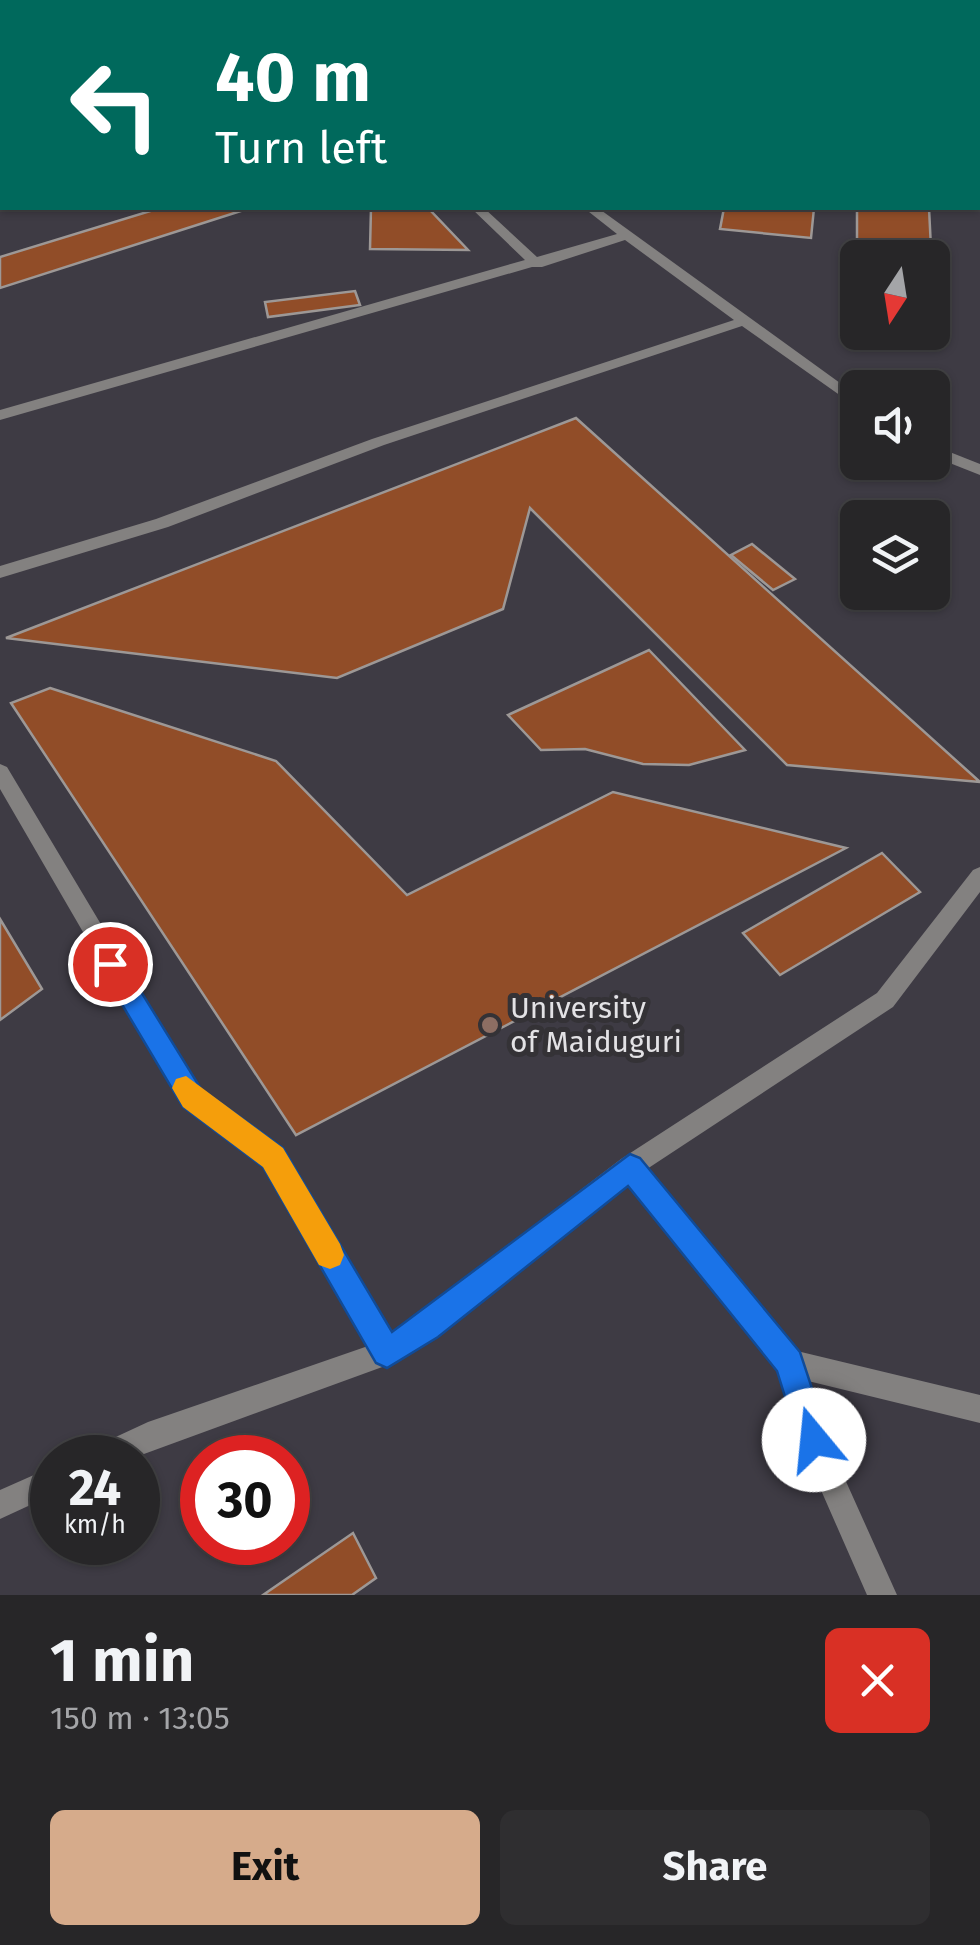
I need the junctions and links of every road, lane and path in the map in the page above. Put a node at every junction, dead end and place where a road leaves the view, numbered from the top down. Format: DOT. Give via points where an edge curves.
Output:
graph roads {
  1 [pos="479,210"];
  2 [pos="593,210"];
  3 [pos="630,235"];
  4 [pos="536,264"];
  5 [pos="744,321"];
  6 [pos="840,391"];
  7 [pos="0,415"];
  8 [pos="950,458"];
  9 [pos="980,470"];
  10 [pos="0,572"];
  11 [pos="0,772"];
  12 [pos="980,876"];
  13 [pos="630,1167"];
  14 [pos="387,1353"];
  15 [pos="790,1363"];
  16 [pos="980,1410"];
  17 [pos="151,1435"];
  18 [pos="30,1491"];
  19 [pos="0,1505"];
  20 [pos="882,1595"];
  1 -- 4 [label="street"];
  2 -- 3 [label="street"];
  3 -- 4 [label="street"];
  3 -- 5 [label="street"];
  4 -- 7 [label="street"];
  5 -- 6 [label="street"];
  5 -- 10 [label="street"];
  8 -- 9 [label="street"];
  11 -- 14 [label="street" via="192,1098 273,1158"];
  12 -- 13 [label="street" via="885,1000"];
  13 -- 14 [label="street"];
  13 -- 15 [label="street"];
  14 -- 17 [label="street"];
  15 -- 16 [label="street"];
  15 -- 20 [label="street" via="814,1440"];
  18 -- 19 [label="street"];
}
